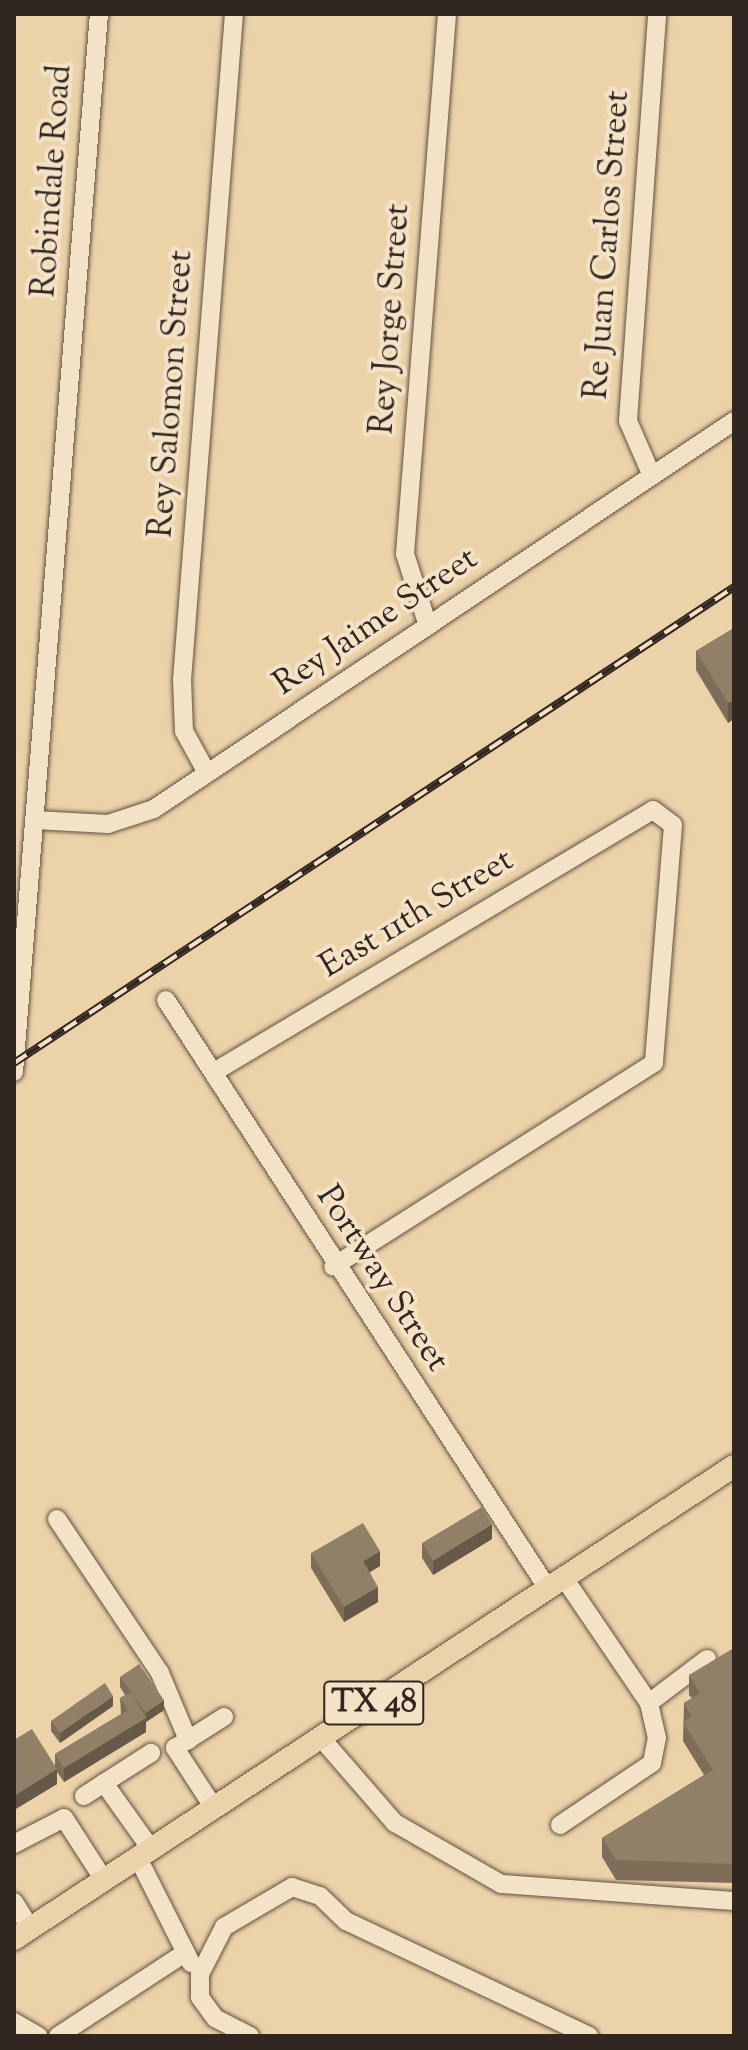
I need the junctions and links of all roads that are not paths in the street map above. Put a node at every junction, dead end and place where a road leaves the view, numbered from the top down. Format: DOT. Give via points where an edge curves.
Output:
graph roads {
  1 [pos="99,14"];
  2 [pos="234,14"];
  3 [pos="447,14"];
  4 [pos="657,14"];
  5 [pos="734,421"];
  6 [pos="652,476"];
  7 [pos="428,626"];
  8 [pos="207,773"];
  9 [pos="35,820"];
  10 [pos="166,1000"];
  11 [pos="14,1072"];
  12 [pos="214,1072"];
  13 [pos="333,1267"];
  14 [pos="734,1466"];
  15 [pos="57,1519"];
  16 [pos="556,1584"];
  17 [pos="707,1659"];
  18 [pos="649,1703"];
  19 [pos="224,1717"];
  20 [pos="321,1738"];
  21 [pos="188,1740"];
  22 [pos="151,1753"];
  23 [pos="104,1783"];
  24 [pos="84,1796"];
  25 [pos="214,1808"];
  26 [pos="560,1825"];
  27 [pos="14,1844"];
  28 [pos="144,1853"];
  29 [pos="104,1880"];
  30 [pos="734,1901"];
  31 [pos="14,1902"];
  32 [pos="22,1934"];
  33 [pos="185,1953"];
  34 [pos="200,1974"];
  35 [pos="15,2025"];
  36 [pos="38,2036"];
  37 [pos="58,2036"];
  38 [pos="250,2036"];
  39 [pos="589,2036"];
  1 -- 9 [label="street, Robindale Road"];
  2 -- 8 [label="street, Rey Salomon Street" via="182,680 184,731"];
  3 -- 7 [label="street, Rey Jorge Street" via="405,554"];
  4 -- 6 [label="street, Re Juan Carlos Street" via="628,421"];
  5 -- 6 [label="street, Rey Jaime Street"];
  6 -- 7 [label="street, Rey Jaime Street"];
  7 -- 8 [label="street, Rey Jaime Street"];
  8 -- 9 [label="street, Rey Jaime Street" via="154,809 108,824"];
  9 -- 11 [label="street, Robindale Road"];
  10 -- 12 [label="street, Portway Street"];
  12 -- 13 [label="street, Portway Street"];
  12 -- 13 [label="street, East 11th Street" via="653,810 673,825 654,1063"];
  13 -- 16 [label="street, Portway Street"];
  14 -- 16 [label="main road, TX 48"];
  15 -- 21 [label="street" via="160,1673"];
  16 -- 18 [label="street, Portway Street"];
  16 -- 20 [label="main road, TX 48"];
  17 -- 18 [label="street"];
  18 -- 26 [label="street" via="657,1727 652,1763"];
  19 -- 21 [label="street"];
  20 -- 25 [label="main road, TX 48"];
  20 -- 30 [label="street" via="395,1823 501,1884"];
  21 -- 25 [label="street" via="175,1748"];
  22 -- 23 [label="street"];
  23 -- 24 [label="street"];
  23 -- 28 [label="street"];
  25 -- 28 [label="main road, TX 48"];
  27 -- 29 [label="street" via="64,1818"];
  28 -- 29 [label="main road, TX 48"];
  28 -- 33 [label="street"];
  29 -- 32 [label="main road, TX 48"];
  31 -- 32 [label="street"];
  33 -- 34 [label="street"];
  33 -- 37 [label="street"];
  34 -- 38 [label="street" via="200,1997 215,2018"];
  34 -- 39 [label="street" via="224,1927 292,1887 320,1896 346,1921"];
  35 -- 36 [label="street"];
}
